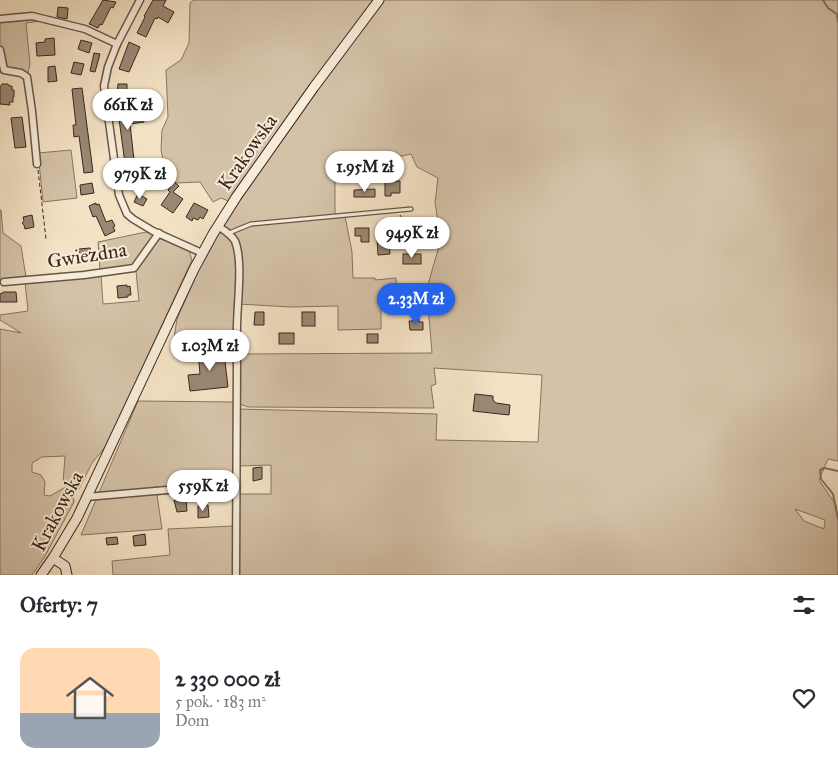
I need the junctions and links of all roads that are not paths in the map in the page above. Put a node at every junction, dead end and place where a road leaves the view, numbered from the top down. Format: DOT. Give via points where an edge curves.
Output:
graph roads {
  1 [pos="140,0"];
  2 [pos="379,0"];
  3 [pos="0,19"];
  4 [pos="117,44"];
  5 [pos="0,50"];
  6 [pos="2,72"];
  7 [pos="37,164"];
  8 [pos="411,209"];
  9 [pos="218,226"];
  10 [pos="159,233"];
  11 [pos="229,233"];
  12 [pos="202,253"];
  13 [pos="4,282"];
  14 [pos="236,484"];
  15 [pos="86,497"];
  16 [pos="53,558"];
  17 [pos="41,575"];
  18 [pos="67,575"];
  19 [pos="236,575"];
  1 -- 4 [label="street"];
  2 -- 9 [label="main road, Krakowska"];
  3 -- 4 [label="street" via="32,16 85,29"];
  4 -- 10 [label="street" via="104,86 119,195 133,219"];
  5 -- 6 [label="street"];
  6 -- 7 [label="street" via="21,73 27,77"];
  8 -- 11 [label="lane" via="251,224"];
  9 -- 11 [label="street"];
  9 -- 12 [label="main road, Krakowska"];
  10 -- 12 [label="street"];
  10 -- 13 [label="street, Gwiezdna" via="134,268"];
  11 -- 14 [label="street" via="236,245 239,281"];
  12 -- 15 [label="main road, Krakowska"];
  14 -- 15 [label="street"];
  14 -- 19 [label="street"];
  15 -- 16 [label="main road, Krakowska"];
  16 -- 17 [label="main road, Krakowska"];
  16 -- 18 [label="main road" via="64,566"];
}
